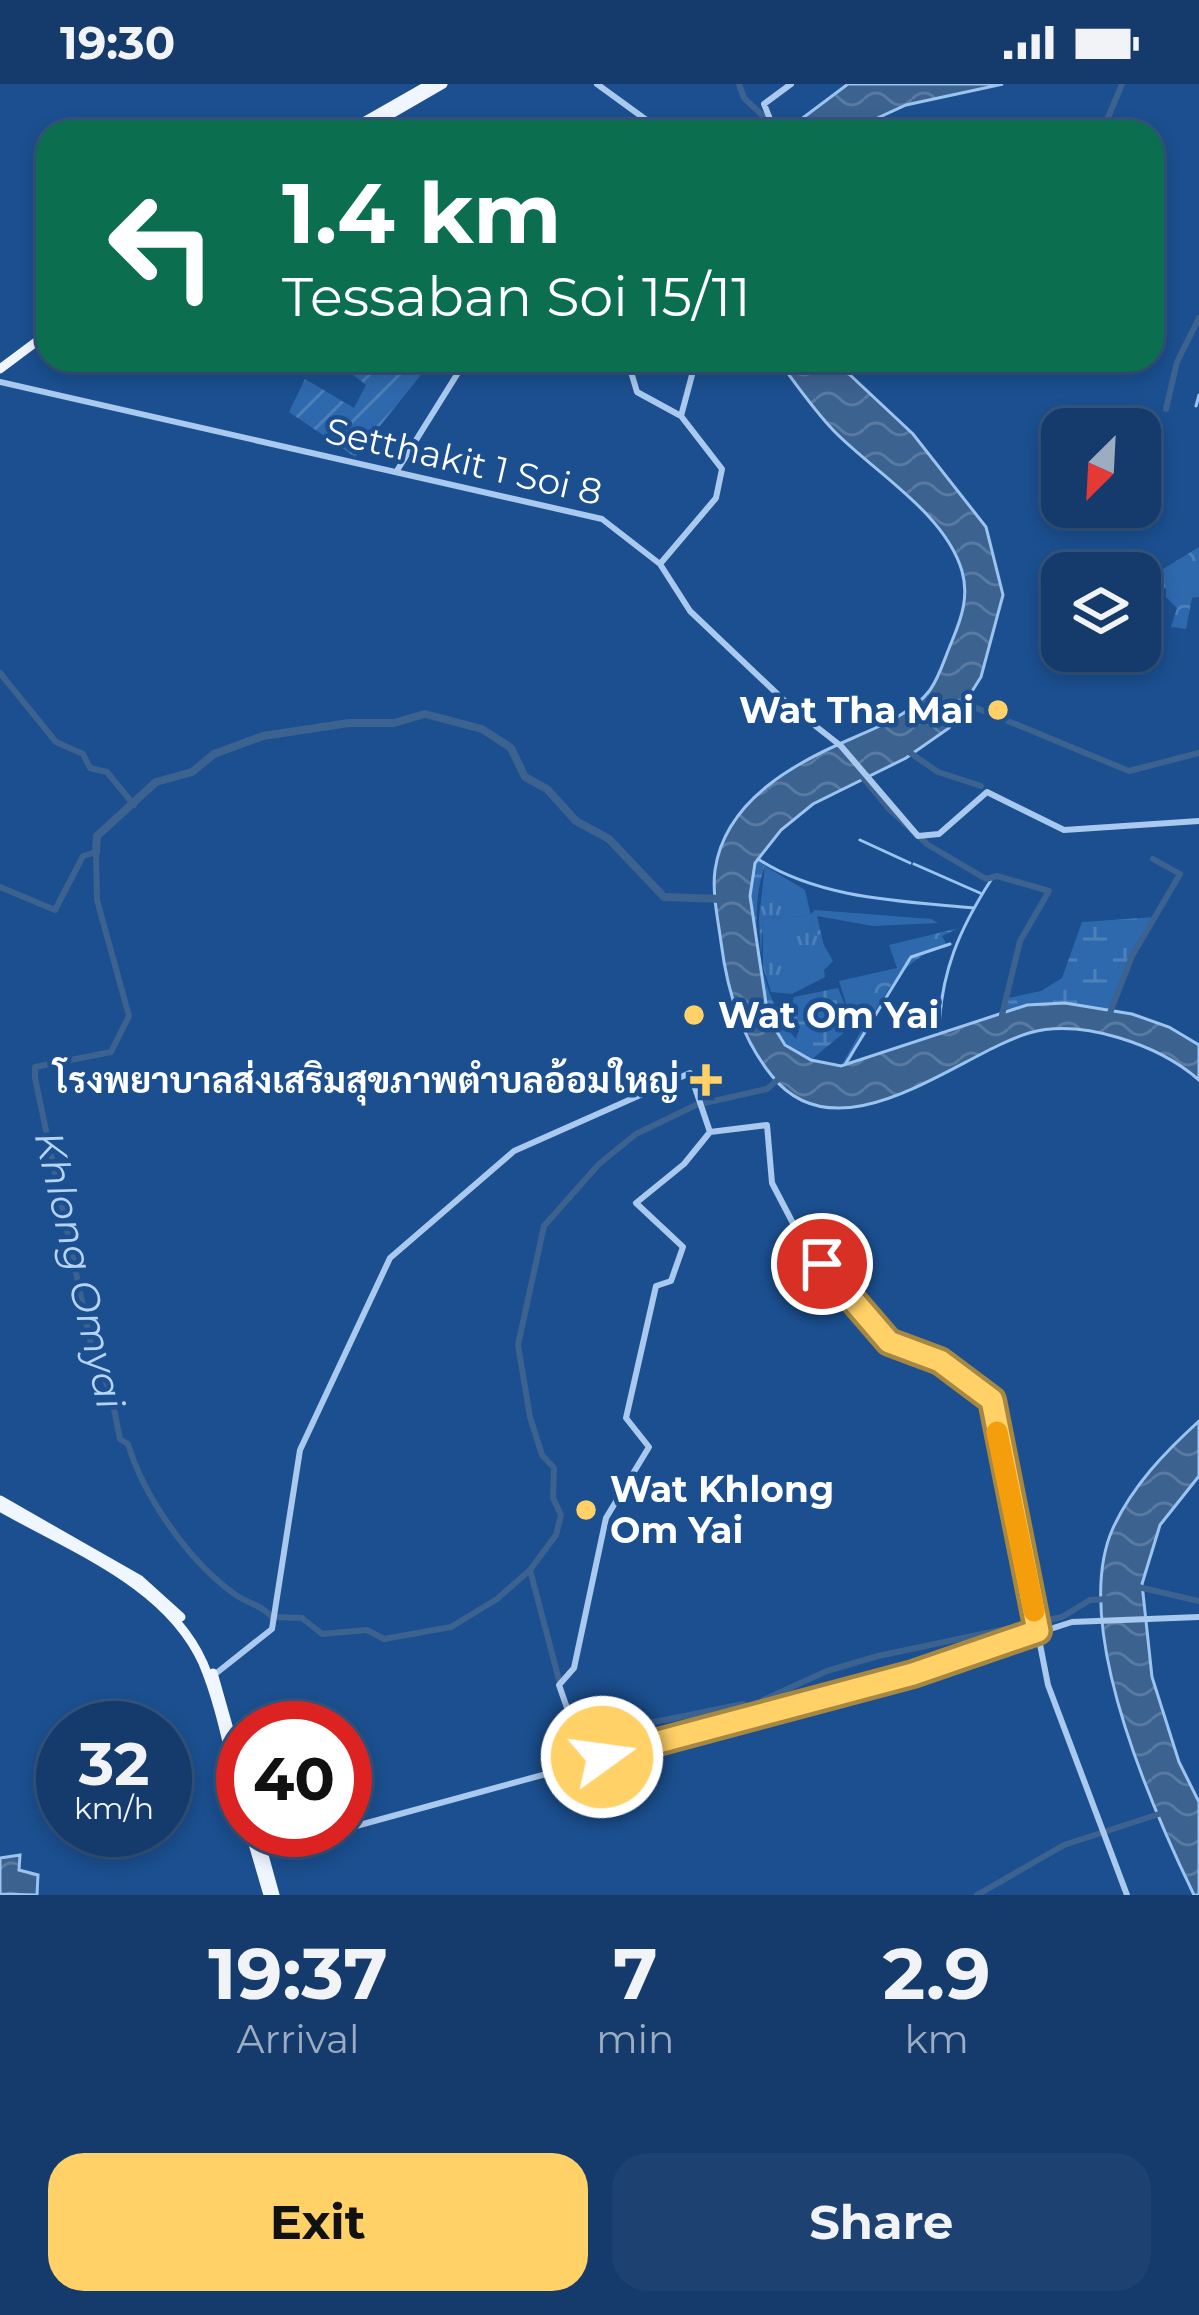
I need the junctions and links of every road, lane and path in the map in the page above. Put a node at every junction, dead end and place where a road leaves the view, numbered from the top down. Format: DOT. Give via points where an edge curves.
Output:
graph roads {
  1 [pos="430,84"];
  2 [pos="443,84"];
  3 [pos="597,84"];
  4 [pos="791,84"];
  5 [pos="374,120"];
  6 [pos="646,120"];
  7 [pos="768,120"];
  8 [pos="36,339"];
  9 [pos="0,366"];
  10 [pos="458,372"];
  11 [pos="631,372"];
  12 [pos="694,372"];
  13 [pos="0,382"];
  14 [pos="681,416"];
  15 [pos="397,470"];
  16 [pos="660,564"];
  17 [pos="1199,821"];
  18 [pos="710,1132"];
  19 [pos="4,1504"];
  20 [pos="52,1529"];
  21 [pos="80,1553"];
  22 [pos="1199,1617"];
  23 [pos="1037,1626"];
  24 [pos="214,1675"];
  25 [pos="221,1701"];
  26 [pos="216,1705"];
  27 [pos="586,1762"];
  28 [pos="372,1822"];
  29 [pos="261,1857"];
  30 [pos="271,1895"];
  31 [pos="1127,1895"];
  1 -- 5 [label="main road"];
  2 -- 5 [label="main road"];
  3 -- 6 [label="street"];
  4 -- 7 [label="street" via="764,104"];
  8 -- 9 [label="main road"];
  10 -- 15 [label="street"];
  11 -- 14 [label="street" via="639,395"];
  12 -- 14 [label="street"];
  13 -- 15 [label="street, Setthakit 1 Soi 8"];
  14 -- 16 [label="street" via="722,474 716,498"];
  15 -- 16 [label="street, Setthakit 1 Soi 8" via="591,515"];
  16 -- 17 [label="street, Setthakit 1 Soi 8" via="690,611 827,736 912,832 939,834 987,792 1064,830"];
  18 -- 23 [label="street" via="769,1126 773,1186 798,1239 889,1342 940,1361 992,1400"];
  18 -- 24 [label="street" via="690,1073 516,1150 399,1246 298,1458 276,1619 267,1636"];
  18 -- 27 [label="street" via="637,1204 683,1245 670,1282 656,1286 626,1418 650,1448 606,1519 574,1668 559,1685"];
  19 -- 20 [label="main road"];
  19 -- 21 [label="main road"];
  20 -- 21 [label="main road"];
  20 -- 24 [label="main road" via="158,1594 193,1632"];
  21 -- 26 [label="main road" via="145,1592 186,1633"];
  22 -- 23 [label="street"];
  23 -- 27 [label="street" via="913,1674"];
  23 -- 31 [label="street" via="1049,1689"];
  24 -- 25 [label="main road"];
  27 -- 28 [label="street"];
  29 -- 30 [label="main road"];
}
